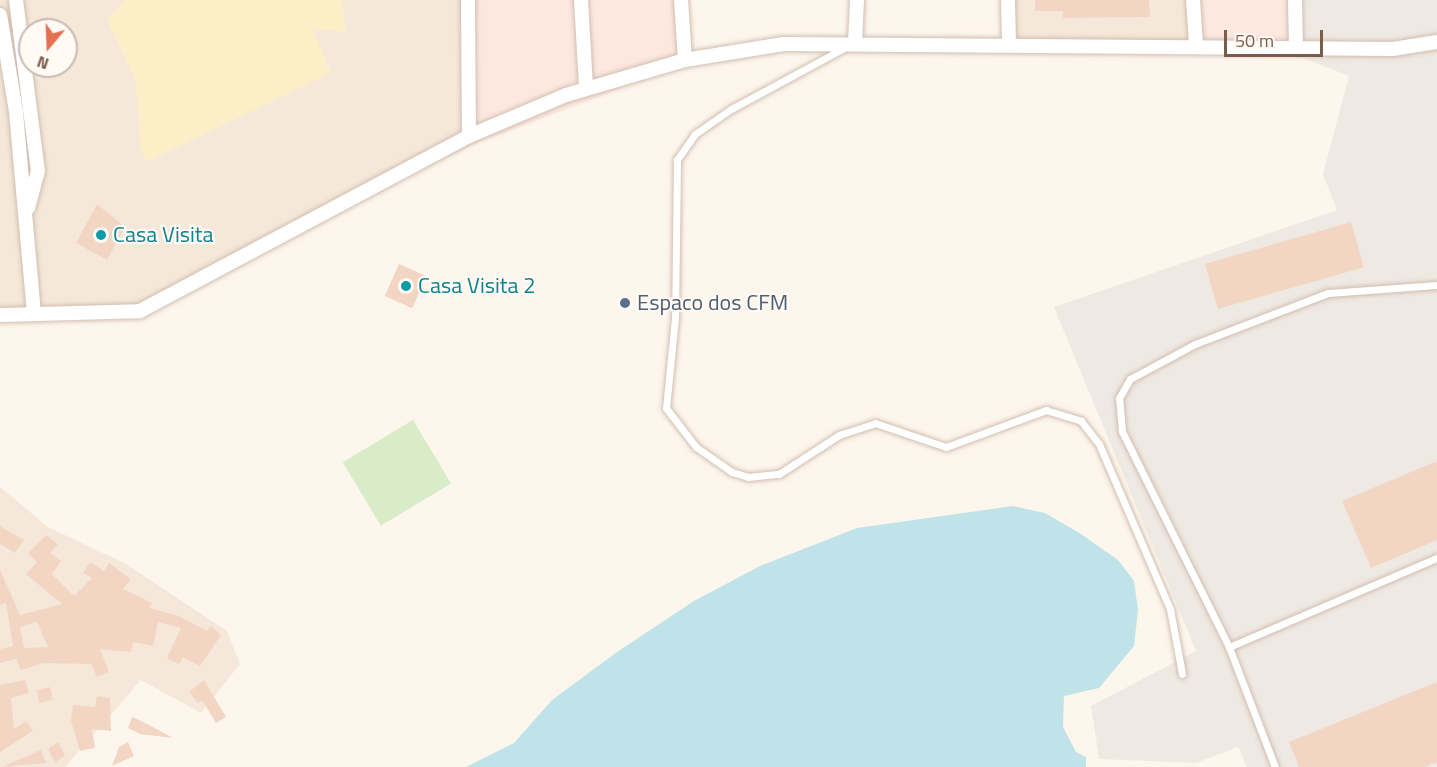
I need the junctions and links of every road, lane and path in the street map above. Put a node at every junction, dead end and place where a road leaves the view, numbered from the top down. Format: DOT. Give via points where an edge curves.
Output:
graph roads {
  1 [pos="16,0"];
  2 [pos="468,0"];
  3 [pos="581,0"];
  4 [pos="681,0"];
  5 [pos="857,0"];
  6 [pos="1008,0"];
  7 [pos="1193,0"];
  8 [pos="1295,0"];
  9 [pos="0,15"];
  10 [pos="1437,42"];
  11 [pos="855,43"];
  12 [pos="1009,44"];
  13 [pos="1196,44"];
  14 [pos="1296,48"];
  15 [pos="685,60"];
  16 [pos="586,88"];
  17 [pos="469,136"];
  18 [pos="26,216"];
  19 [pos="1437,285"];
  20 [pos="34,312"];
  21 [pos="0,315"];
  22 [pos="1437,558"];
  23 [pos="1229,647"];
  24 [pos="1182,674"];
  25 [pos="1275,767"];
  1 -- 18 [label="street" via="38,171"];
  2 -- 17 [label="street"];
  3 -- 16 [label="street"];
  4 -- 15 [label="street"];
  5 -- 11 [label="street"];
  6 -- 12 [label="street"];
  7 -- 13 [label="street"];
  8 -- 14 [label="street"];
  9 -- 18 [label="street"];
  10 -- 14 [label="street" via="1393,48"];
  11 -- 12 [label="street"];
  11 -- 15 [label="street" via="784,44"];
  11 -- 24 [label="lane" via="731,109 695,134 677,160 675,318 666,408 696,447 732,472 765,477 778,474 839,435 875,423 946,447 1046,410 1081,421 1099,444 1170,609"];
  12 -- 13 [label="street"];
  13 -- 14 [label="street"];
  15 -- 16 [label="street"];
  16 -- 17 [label="street"];
  17 -- 20 [label="street" via="140,312"];
  18 -- 20 [label="street"];
  19 -- 23 [label="lane" via="1328,293 1195,344 1130,380 1119,398 1122,431"];
  20 -- 21 [label="street"];
  22 -- 23 [label="lane"];
  23 -- 25 [label="lane"];
}
